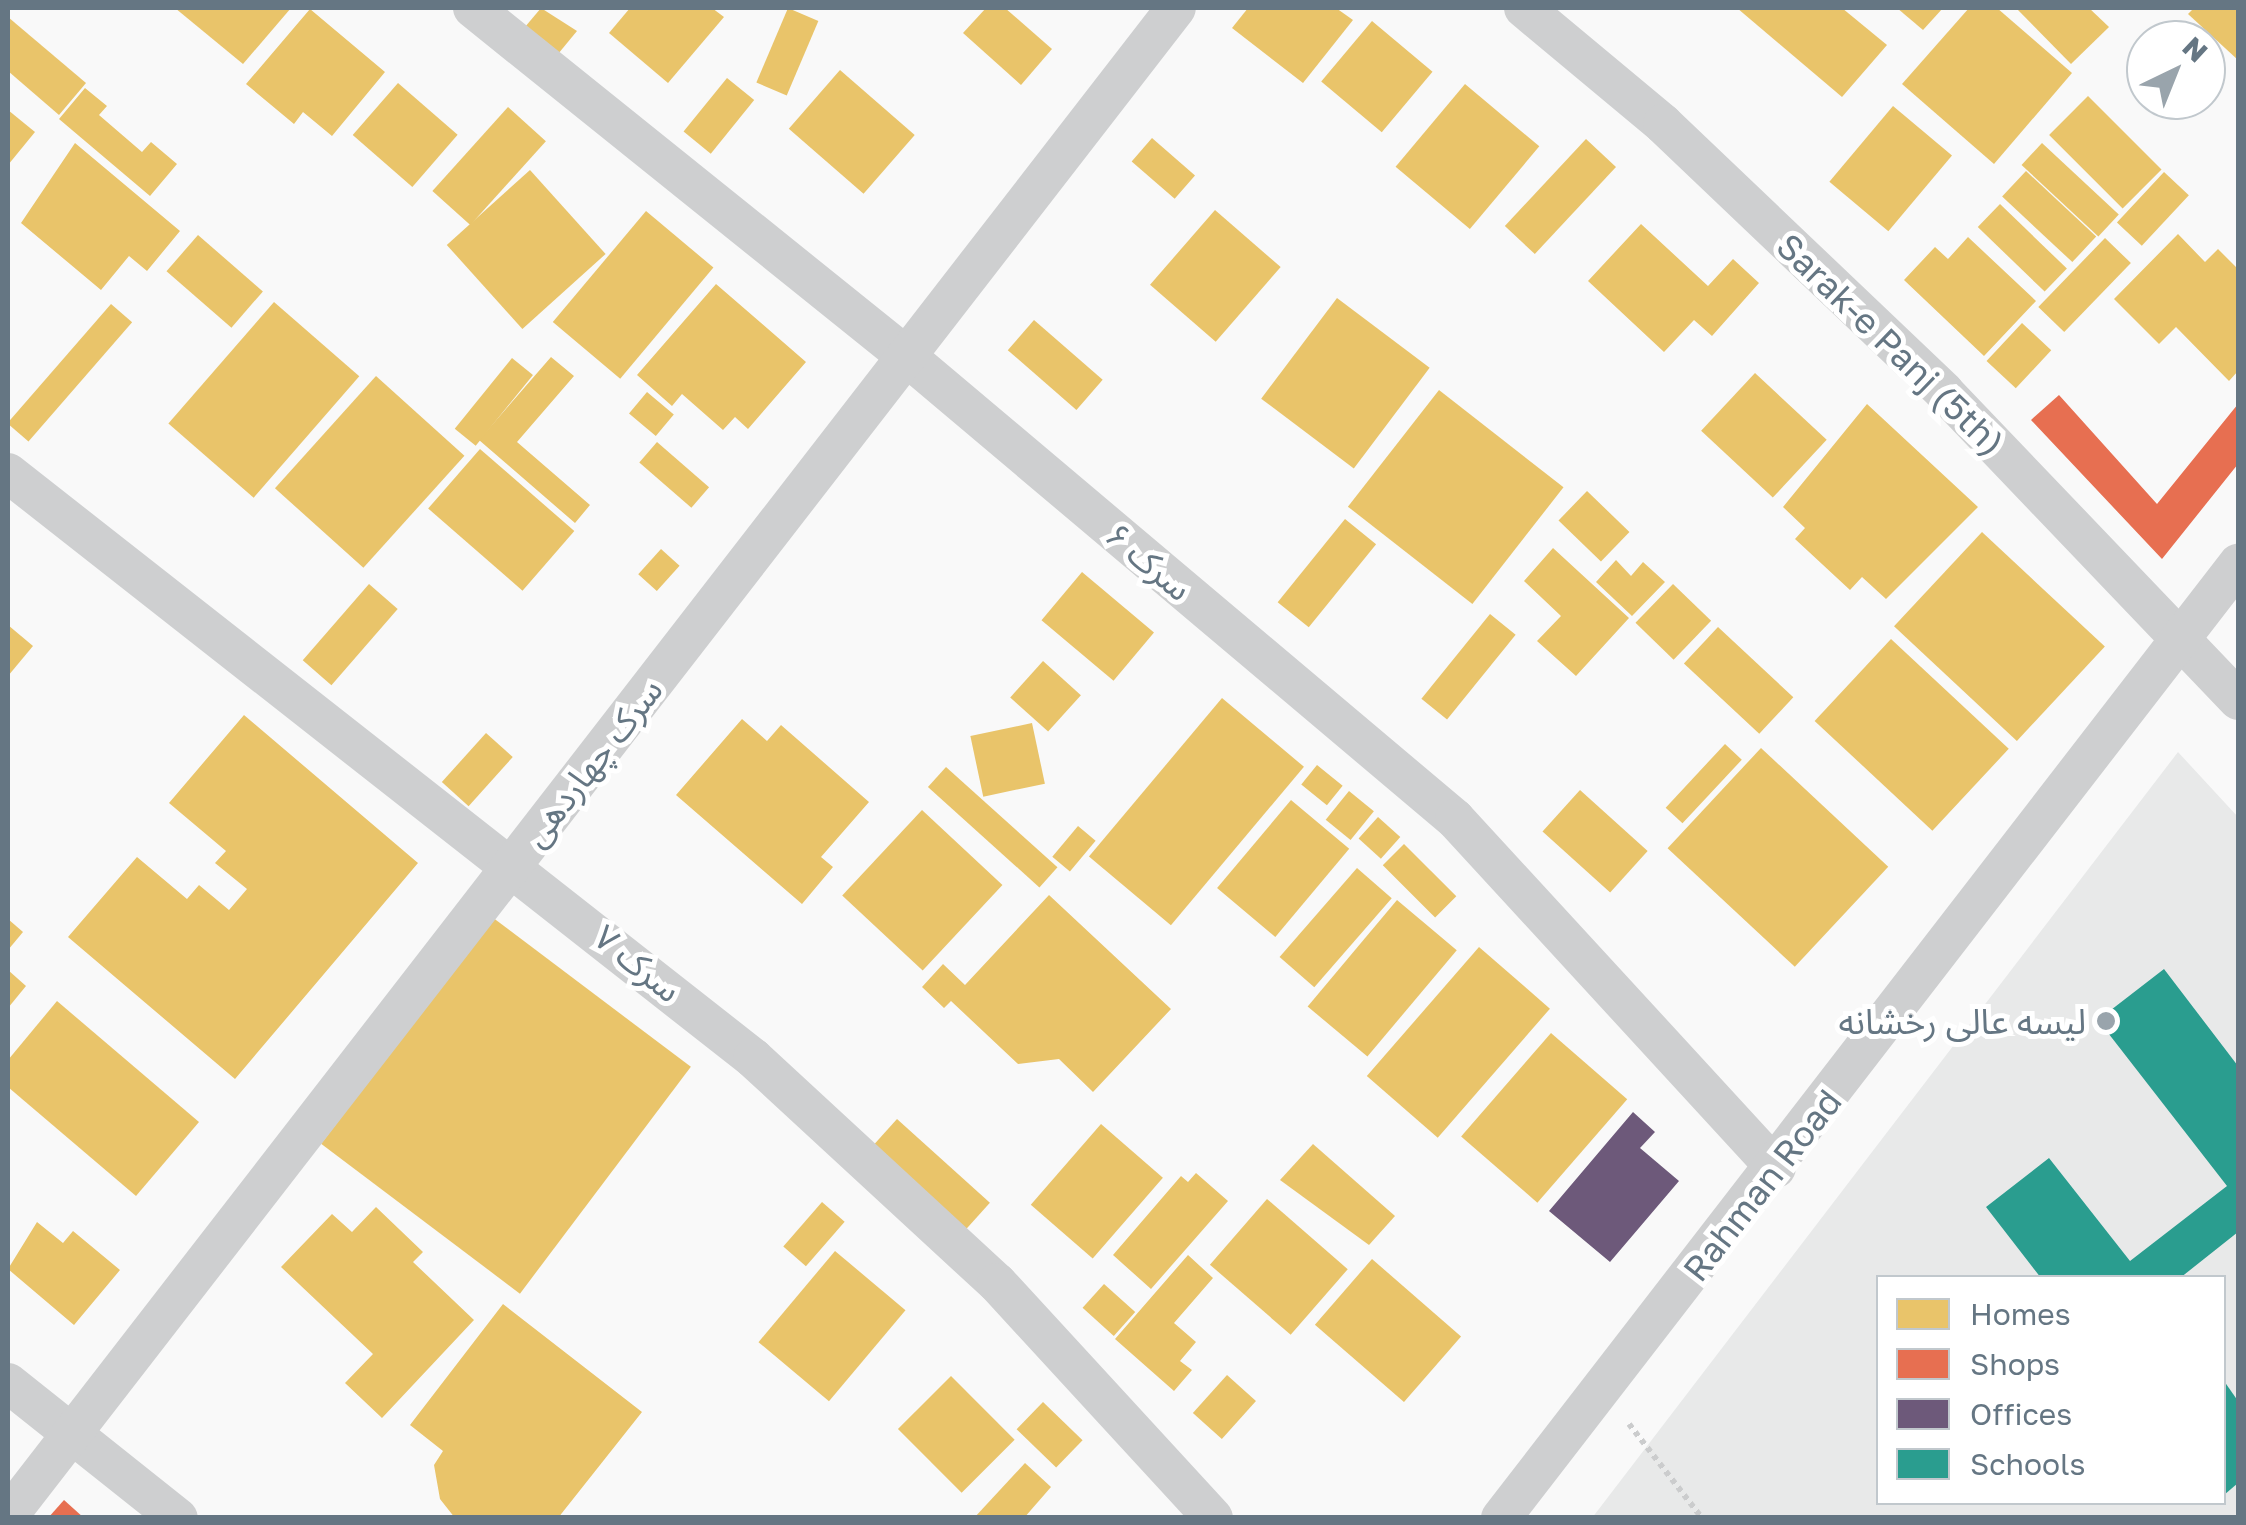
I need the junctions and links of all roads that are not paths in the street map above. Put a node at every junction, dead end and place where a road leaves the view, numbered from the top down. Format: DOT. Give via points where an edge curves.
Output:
graph roads {
  1 [pos="472,8"];
  2 [pos="1176,8"];
  3 [pos="1524,8"];
  4 [pos="906,356"];
  5 [pos="8,473"];
  6 [pos="2238,564"];
  7 [pos="2184,634"];
  8 [pos="2238,700"];
  9 [pos="514,862"];
  10 [pos="1776,1168"];
  11 [pos="8,1383"];
  12 [pos="72,1433"];
  13 [pos="8,1516"];
  14 [pos="178,1518"];
  15 [pos="1213,1518"];
  16 [pos="1501,1518"];
  1 -- 4 [label="street, سرک ۶"];
  2 -- 4 [label="street, سرک چهاردهی"];
  3 -- 7 [label="street, Sarak-e Panj (5th)" via="1677,137"];
  4 -- 9 [label="street, سرک چهاردهی"];
  4 -- 10 [label="street, سرک ۶" via="1455,819"];
  5 -- 9 [label="street, سرک ۷"];
  6 -- 7 [label="street, Rahman Road"];
  7 -- 8 [label="street, Sarak-e Panj (5th)"];
  7 -- 10 [label="street, Rahman Road"];
  9 -- 12 [label="street, سرک چهاردهی"];
  9 -- 15 [label="street, سرک ۷" via="753,1058 997,1283"];
  10 -- 16 [label="street, Rahman Road"];
  11 -- 12 [label="street"];
  12 -- 13 [label="street, سرک چهاردهی"];
  12 -- 14 [label="street"];
}
